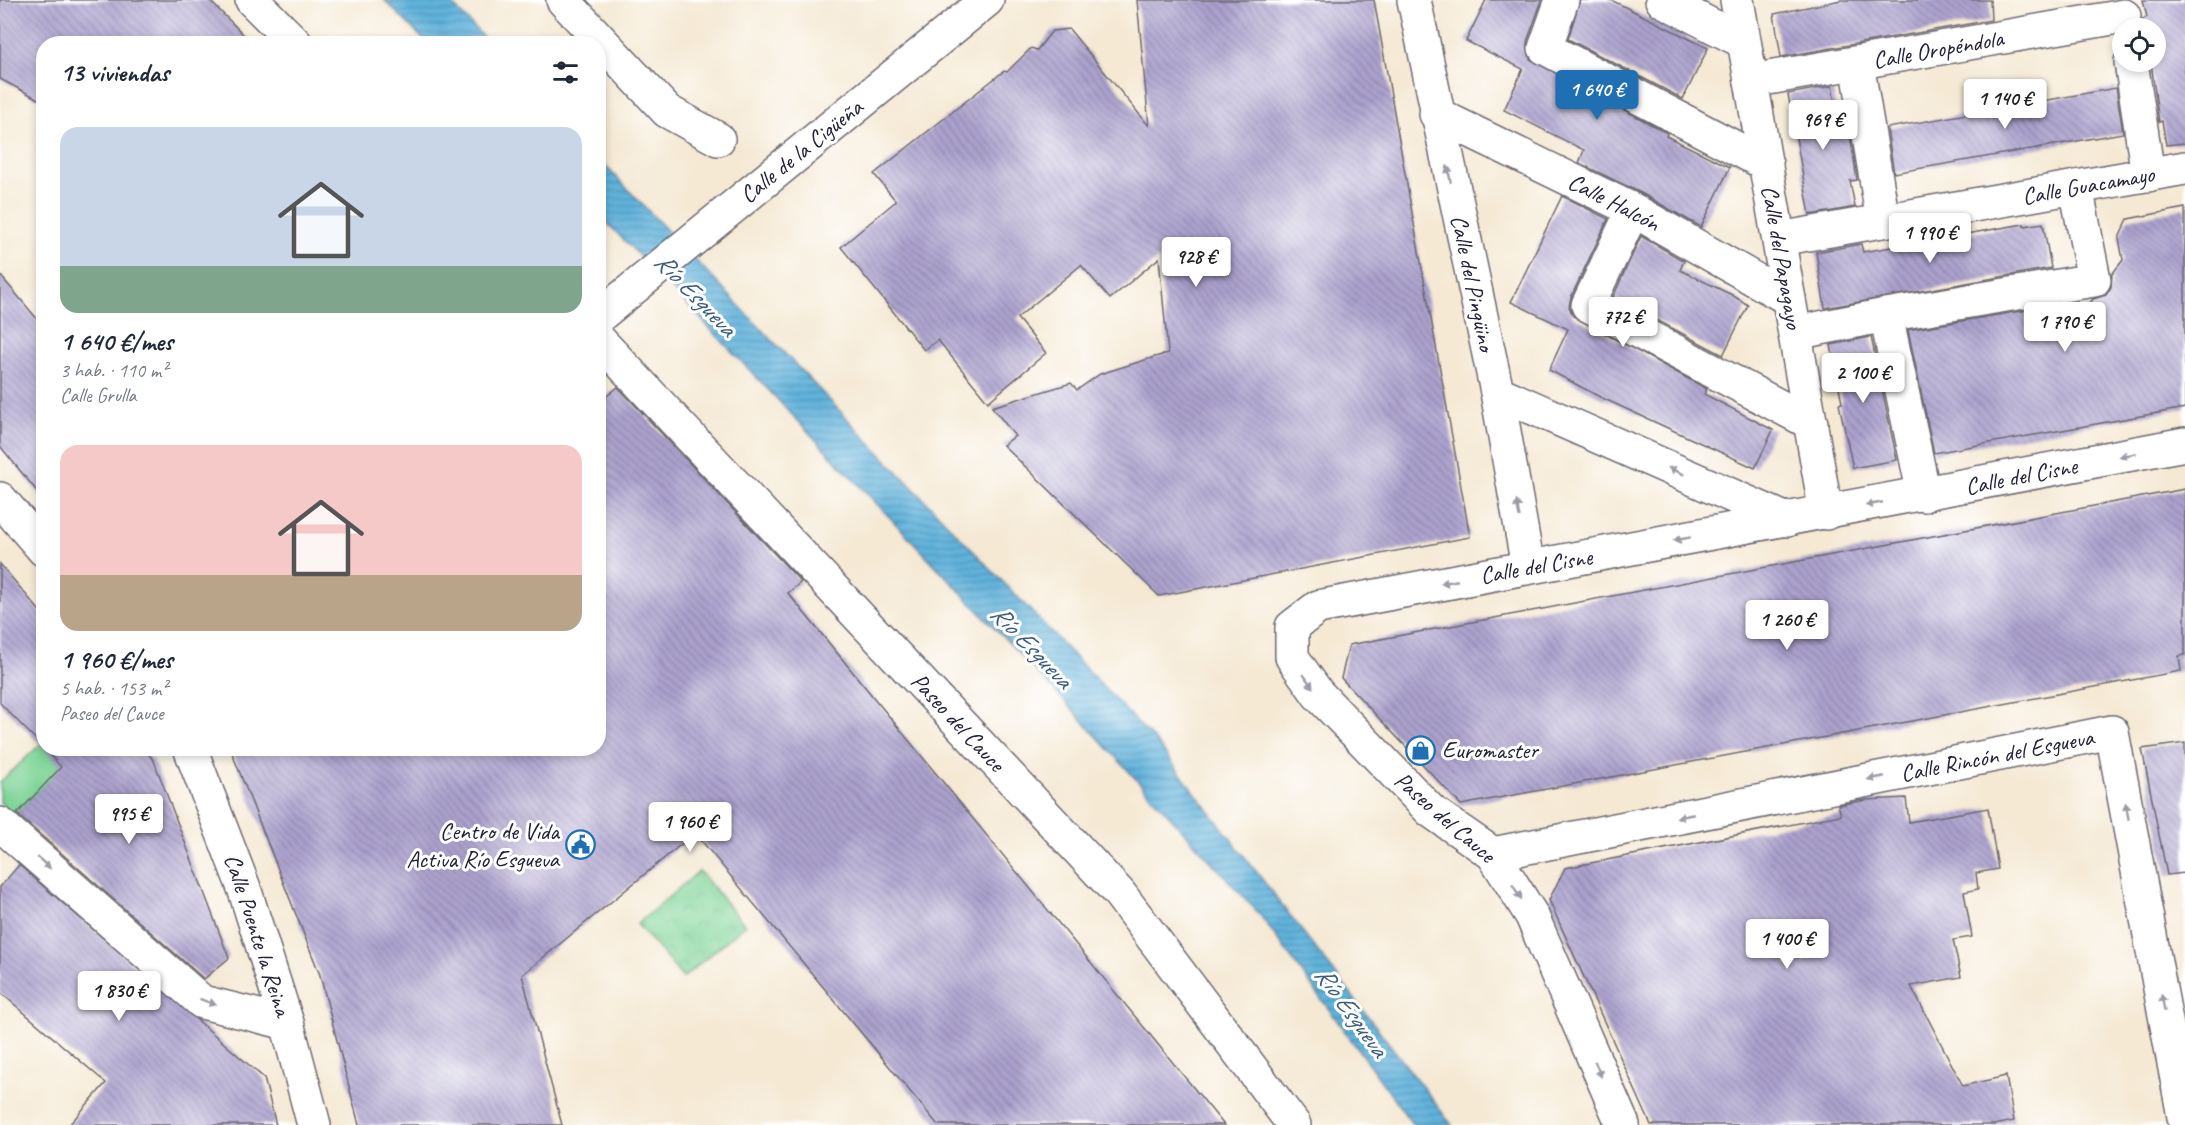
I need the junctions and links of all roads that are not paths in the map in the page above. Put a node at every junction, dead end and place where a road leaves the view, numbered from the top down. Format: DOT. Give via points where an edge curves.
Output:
graph roads {
  1 [pos="252,0"];
  2 [pos="563,0"];
  3 [pos="987,0"];
  4 [pos="1414,0"];
  5 [pos="1562,0"];
  6 [pos="1662,0"];
  7 [pos="1737,0"];
  8 [pos="2124,15"];
  9 [pos="288,36"];
  10 [pos="597,36"];
  11 [pos="1744,42"];
  12 [pos="606,46"];
  13 [pos="1857,63"];
  14 [pos="2133,72"];
  15 [pos="1751,81"];
  16 [pos="1436,114"];
  17 [pos="718,139"];
  18 [pos="1766,164"];
  19 [pos="2185,168"];
  20 [pos="2148,175"];
  21 [pos="2076,187"];
  22 [pos="1633,210"];
  23 [pos="1883,221"];
  24 [pos="1779,239"];
  25 [pos="1789,299"];
  26 [pos="607,310"];
  27 [pos="1886,315"];
  28 [pos="1795,333"];
  29 [pos="606,348"];
  30 [pos="1497,392"];
  31 [pos="1810,423"];
  32 [pos="2185,444"];
  33 [pos="1924,495"];
  34 [pos="0,499"];
  35 [pos="1826,513"];
  36 [pos="1787,520"];
  37 [pos="36,541"];
  38 [pos="1528,567"];
  39 [pos="1292,627"];
  40 [pos="193,756"];
  41 [pos="0,824"];
  42 [pos="1493,854"];
  43 [pos="287,1023"];
  44 [pos="2185,1122"];
  45 [pos="314,1125"];
  46 [pos="1294,1125"];
  47 [pos="1623,1125"];
  1 -- 9 [label="street"];
  2 -- 10 [label="street"];
  3 -- 26 [label="street, Calle de la Cigüeña"];
  4 -- 16 [label="street, Calle del Pingüino"];
  5 -- 18 [label="street" via="1545,48"];
  6 -- 11 [label="street"];
  7 -- 11 [label="street, Calle del Papagayo"];
  8 -- 13 [label="street, Calle Oropéndola"];
  11 -- 15 [label="street, Calle del Papagayo"];
  12 -- 17 [label="street" via="667,111"];
  13 -- 15 [label="street, Calle Oropéndola"];
  13 -- 23 [label="street"];
  14 -- 20 [label="street"];
  15 -- 18 [label="street, Calle del Papagayo"];
  16 -- 22 [label="street, Calle Halcón"];
  30 -- 16 [label="street, Calle del Pingüino, one-way"];
  18 -- 24 [label="street, Calle del Papagayo"];
  19 -- 20 [label="street, Calle Guacamayo"];
  20 -- 21 [label="street, Calle Guacamayo"];
  21 -- 23 [label="street, Calle Guacamayo"];
  21 -- 27 [label="street" via="2094,280"];
  22 -- 25 [label="street, Calle Halcón"];
  22 -- 31 [label="street" via="1588,305"];
  23 -- 24 [label="street, Calle Guacamayo"];
  24 -- 25 [label="street, Calle del Papagayo"];
  25 -- 28 [label="street, Calle del Papagayo"];
  27 -- 28 [label="street"];
  27 -- 33 [label="street"];
  28 -- 31 [label="street, Calle del Papagayo"];
  29 -- 46 [label="street, Paseo del Cauce" via="1119,893"];
  36 -- 30 [label="street, one-way"];
  38 -- 30 [label="street, Calle del Pingüino, one-way"];
  31 -- 35 [label="street, Calle del Papagayo"];
  32 -- 33 [label="street, Calle del Cisne, one-way"];
  33 -- 35 [label="street, Calle del Cisne, one-way"];
  34 -- 37 [label="street"];
  35 -- 36 [label="street, Calle del Cisne"];
  36 -- 38 [label="street, Calle del Cisne, one-way"];
  38 -- 39 [label="street, Calle del Cisne, one-way" via="1318,607"];
  39 -- 42 [label="street, Paseo del Cauce, one-way" via="1292,657 1318,694 1431,811"];
  40 -- 43 [label="street, Calle Puente la Reina" via="244,888"];
  41 -- 43 [label="street, one-way" via="202,1002"];
  44 -- 42 [label="street, Calle Rincón del Esgueva, one-way" via="2112,732"];
  42 -- 47 [label="street, Paseo del Cauce, one-way" via="1532,916"];
  43 -- 45 [label="street, Calle Puente la Reina"];
}
